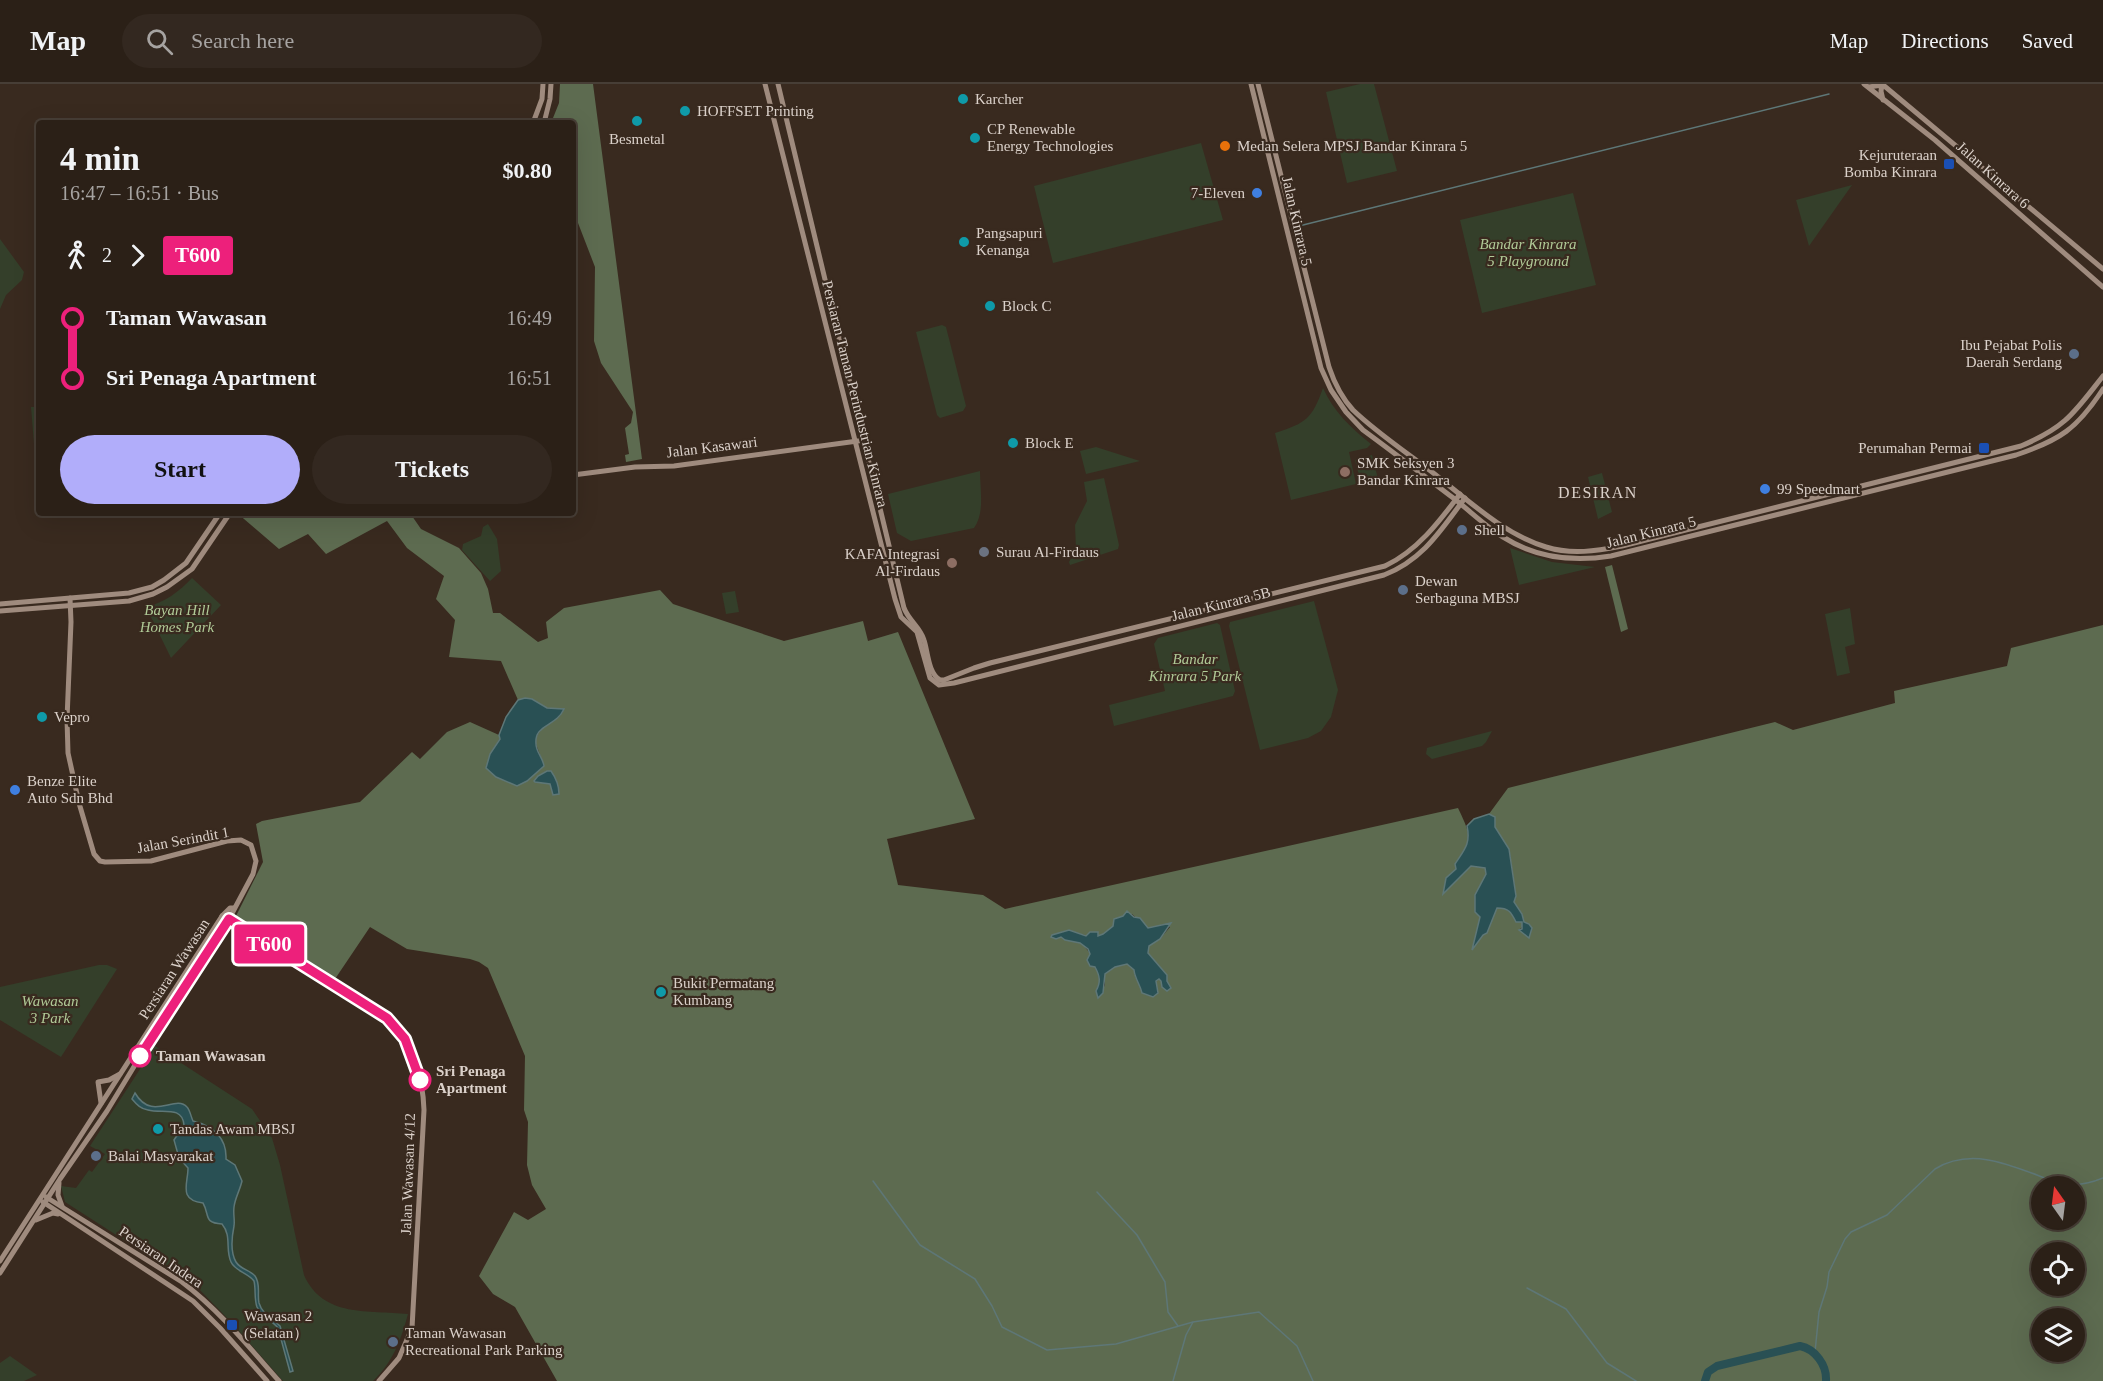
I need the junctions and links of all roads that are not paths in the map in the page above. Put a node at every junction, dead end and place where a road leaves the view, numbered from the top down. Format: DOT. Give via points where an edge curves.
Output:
graph roads {
  1 [pos="543,84"];
  2 [pos="550,84"];
  3 [pos="765,84"];
  4 [pos="778,84"];
  5 [pos="1251,84"];
  6 [pos="1258,84"];
  7 [pos="1882,84"];
  8 [pos="1866,85"];
  9 [pos="1883,100"];
  10 [pos="534,120"];
  11 [pos="545,120"];
  12 [pos="2103,269"];
  13 [pos="2103,287"];
  14 [pos="2103,376"];
  15 [pos="2103,389"];
  16 [pos="854,441"];
  17 [pos="865,441"];
  18 [pos="1966,460"];
  19 [pos="1943,466"];
  20 [pos="1957,469"];
  21 [pos="576,475"];
  22 [pos="1444,491"];
  23 [pos="1463,496"];
  24 [pos="1458,502"];
  25 [pos="1448,509"];
  26 [pos="1472,513"];
  27 [pos="1453,514"];
  28 [pos="218,516"];
  29 [pos="228,516"];
  30 [pos="70,598"];
  31 [pos="0,604"];
  32 [pos="71,606"];
  33 [pos="0,611"];
  34 [pos="953,680"];
  35 [pos="234,908"];
  36 [pos="222,916"];
  37 [pos="229,919"];
  38 [pos="121,1074"];
  39 [pos="127,1078"];
  40 [pos="111,1091"];
  41 [pos="100,1107"];
  42 [pos="107,1111"];
  43 [pos="60,1179"];
  44 [pos="43,1199"];
  45 [pos="64,1209"];
  46 [pos="60,1215"];
  47 [pos="34,1221"];
  48 [pos="0,1261"];
  49 [pos="0,1273"];
  50 [pos="267,1381"];
  51 [pos="279,1381"];
  52 [pos="379,1381"];
  1 -- 10 [label="main road" via="543,99"];
  2 -- 11 [label="main road"];
  3 -- 16 [label="main road, Persiaran Taman Perindustrian Kinrara"];
  4 -- 17 [label="main road, Persiaran Taman Perindustrian Kinrara"];
  5 -- 22 [label="main road, Jalan Kinrara 5" via="1325,380 1363,430"];
  6 -- 23 [label="main road, Jalan Kinrara 5" via="1332,377 1352,409"];
  7 -- 8 [label="main road"];
  7 -- 9 [label="main road"];
  7 -- 12 [label="main road, Jalan Kinrara 6"];
  8 -- 9 [label="main road, Jalan Kinrara 6"];
  9 -- 13 [label="main road, Jalan Kinrara 6" via="1935,140"];
  14 -- 18 [label="main road, Jalan Kinrara 5" via="2084,402 2056,429 2021,446"];
  15 -- 20 [label="main road, Jalan Kinrara 5" via="2064,435 2016,455"];
  16 -- 17 [label="main road, Jalan Kasawari"];
  16 -- 21 [label="main road, Jalan Kasawari" via="674,466"];
  16 -- 34 [label="main road, Persiaran Taman Perindustrian Kinrara" via="899,612 917,633 933,682 939,685"];
  17 -- 34 [label="main road, Persiaran Taman Perindustrian Kinrara" via="904,608 920,630 935,677"];
  18 -- 19 [label="main road, Jalan Kinrara 5"];
  18 -- 20 [label="main road"];
  19 -- 20 [label="main road"];
  19 -- 23 [label="main road, Jalan Kinrara 5" via="1580,553 1528,541"];
  20 -- 26 [label="main road, Jalan Kinrara 5" via="1589,559 1552,557 1533,551 1503,537"];
  22 -- 24 [label="main road, Jalan Kinrara 5"];
  22 -- 25 [label="main road"];
  23 -- 24 [label="main road, Jalan Kinrara 5B"];
  24 -- 25 [label="main road, Jalan Kinrara 5B"];
  24 -- 26 [label="main road, Jalan Kinrara 5"];
  24 -- 27 [label="main road, Jalan Kinrara 5B"];
  25 -- 34 [label="main road, Jalan Kinrara 5B" via="1406,554 1374,570 990,663"];
  26 -- 27 [label="main road"];
  27 -- 34 [label="main road, Jalan Kinrara 5B" via="1428,546 1384,575"];
  28 -- 30 [label="main road" via="182,567 152,587"];
  29 -- 32 [label="main road" via="192,569 167,587 143,598"];
  30 -- 31 [label="main road"];
  30 -- 32 [label="main road, Jalan Serindit 1"];
  32 -- 33 [label="main road"];
  32 -- 35 [label="main road, Jalan Serindit 1" via="68,753 94,854 105,862 151,861 241,840 254,849 255,868"];
  35 -- 36 [label="main road, Persiaran Wawasan"];
  35 -- 37 [label="main road, Persiaran Wawasan"];
  36 -- 37 [label="main road, Jalan Wawasan 4/12"];
  36 -- 38 [label="main road, Persiaran Wawasan"];
  37 -- 39 [label="main road, Persiaran Wawasan"];
  37 -- 52 [label="main road, Jalan Wawasan 4/12" via="387,1018 412,1056 424,1110 412,1328 399,1358"];
  38 -- 40 [label="main road, Persiaran Wawasan"];
  38 -- 41 [label="main road" via="98,1082"];
  39 -- 40 [label="main road"];
  39 -- 42 [label="main road, Persiaran Wawasan"];
  40 -- 41 [label="main road, Persiaran Wawasan"];
  40 -- 42 [label="main road"];
  41 -- 44 [label="main road, Persiaran Wawasan"];
  42 -- 43 [label="main road, Persiaran Wawasan"];
  43 -- 44 [label="main road, Persiaran Wawasan"];
  43 -- 45 [label="main road" via="58,1195"];
  44 -- 45 [label="main road, Persiaran Indera"];
  44 -- 46 [label="main road, Persiaran Indera"];
  44 -- 47 [label="main road, Persiaran Wawasan"];
  44 -- 48 [label="main road, Persiaran Wawasan"];
  45 -- 51 [label="main road, Persiaran Indera" via="201,1296"];
  46 -- 47 [label="main road"];
  46 -- 50 [label="main road, Persiaran Indera" via="193,1301"];
  47 -- 49 [label="main road, Persiaran Wawasan"];
}
